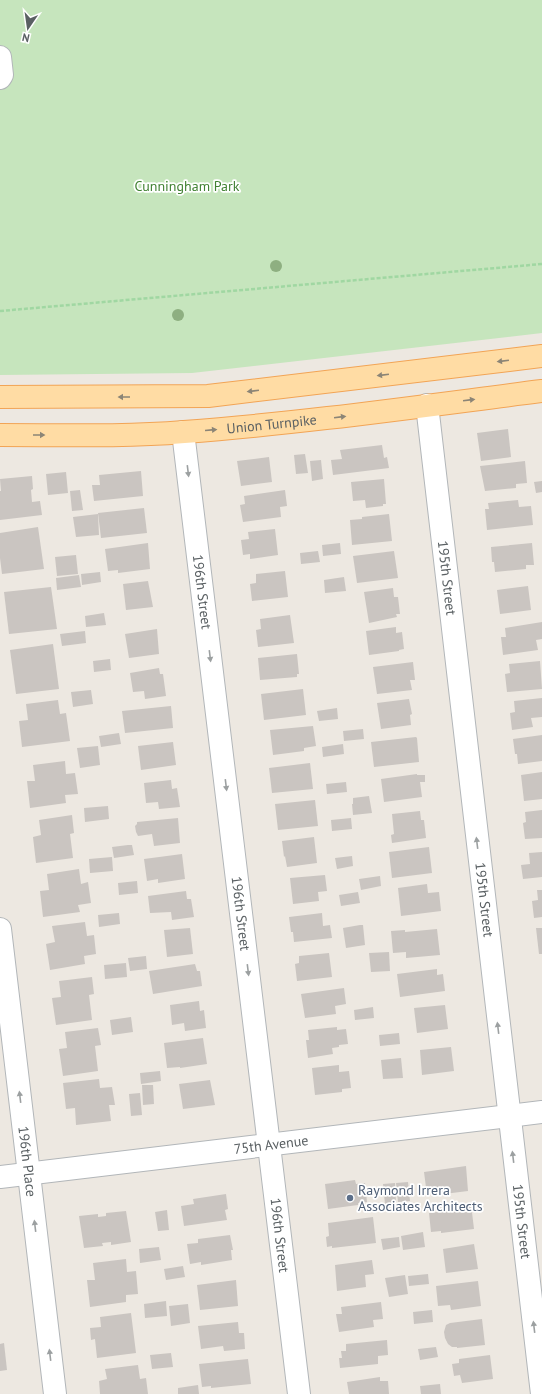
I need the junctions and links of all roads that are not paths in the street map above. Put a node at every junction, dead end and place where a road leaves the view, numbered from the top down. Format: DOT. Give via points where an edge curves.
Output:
graph roads {
  1 [pos="0,57"];
  2 [pos="0,78"];
  3 [pos="542,356"];
  4 [pos="542,391"];
  5 [pos="0,398"];
  6 [pos="427,405"];
  7 [pos="183,432"];
  8 [pos="0,435"];
  9 [pos="0,929"];
  10 [pos="542,1112"];
  11 [pos="509,1116"];
  12 [pos="269,1145"];
  13 [pos="29,1174"];
  14 [pos="0,1177"];
  15 [pos="55,1394"];
  16 [pos="299,1394"];
  17 [pos="542,1394"];
  1 -- 2 [label="street"];
  3 -- 5 [label="main road, one-way" via="208,396"];
  6 -- 4 [label="main road, Union Turnpike, one-way"];
  7 -- 6 [label="main road, Union Turnpike, one-way" via="298,422"];
  11 -- 6 [label="street, 195th Street, one-way"];
  8 -- 7 [label="main road, Union Turnpike, one-way"];
  7 -- 12 [label="street, 196th Street, one-way"];
  13 -- 9 [label="street, 196th Place, one-way"];
  10 -- 11 [label="street, 75th Avenue"];
  11 -- 12 [label="street, 75th Avenue"];
  17 -- 11 [label="street, 195th Street, one-way"];
  12 -- 13 [label="street, 75th Avenue"];
  12 -- 16 [label="street, 196th Street"];
  13 -- 14 [label="street, 75th Avenue"];
  15 -- 13 [label="street, 196th Place, one-way"];
}
